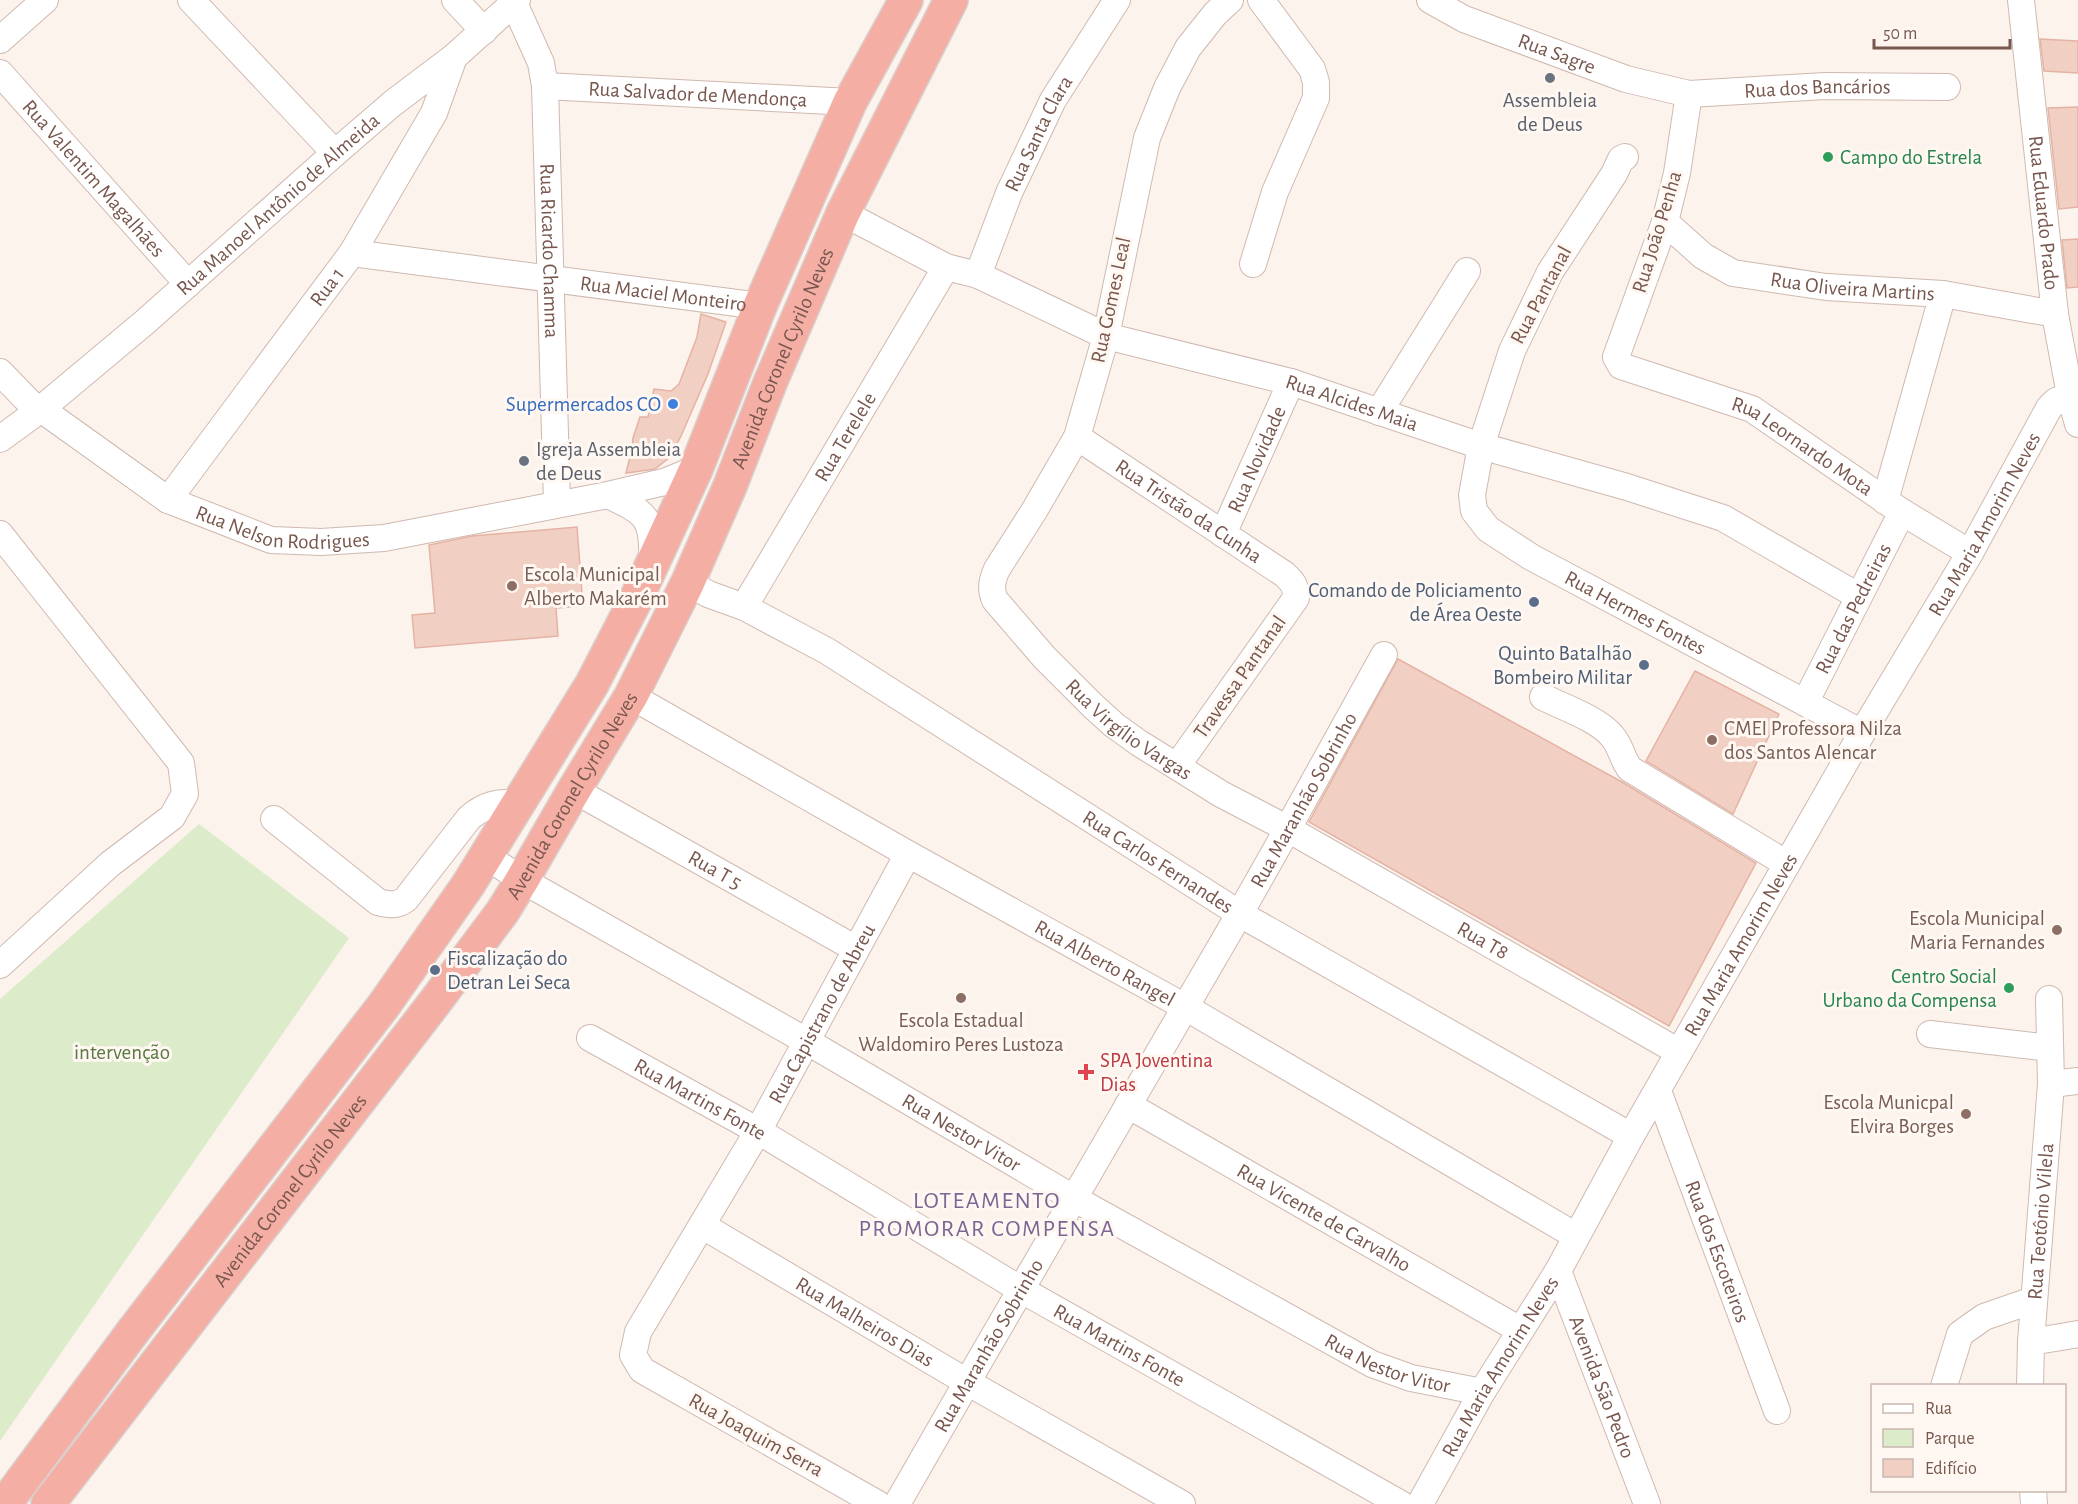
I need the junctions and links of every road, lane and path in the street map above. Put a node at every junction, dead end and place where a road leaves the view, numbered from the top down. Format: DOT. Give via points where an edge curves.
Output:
graph roads {
  1 [pos="45,0"];
  2 [pos="191,0"];
  3 [pos="455,0"];
  4 [pos="906,0"];
  5 [pos="951,0"];
  6 [pos="1117,0"];
  7 [pos="1230,0"];
  8 [pos="1261,0"];
  9 [pos="1430,0"];
  10 [pos="2021,0"];
  11 [pos="516,2"];
  12 [pos="484,31"];
  13 [pos="0,40"];
  14 [pos="454,57"];
  15 [pos="0,73"];
  16 [pos="544,86"];
  17 [pos="1947,87"];
  18 [pos="1689,94"];
  19 [pos="850,102"];
  20 [pos="335,153"];
  21 [pos="1625,156"];
  22 [pos="843,213"];
  23 [pos="1665,222"];
  24 [pos="352,253"];
  25 [pos="1253,264"];
  26 [pos="946,267"];
  27 [pos="1467,271"];
  28 [pos="978,275"];
  29 [pos="549,278"];
  30 [pos="188,284"];
  31 [pos="1943,294"];
  32 [pos="760,306"];
  33 [pos="2055,314"];
  34 [pos="1106,336"];
  35 [pos="1621,366"];
  36 [pos="0,372"];
  37 [pos="1291,382"];
  38 [pos="2070,395"];
  39 [pos="41,409"];
  40 [pos="1378,412"];
  41 [pos="2078,424"];
  42 [pos="1077,437"];
  43 [pos="0,439"];
  44 [pos="1481,446"];
  45 [pos="696,469"];
  46 [pos="608,495"];
  47 [pos="168,500"];
  48 [pos="556,504"];
  49 [pos="1894,506"];
  50 [pos="0,534"];
  51 [pos="1222,534"];
  52 [pos="1970,553"];
  53 [pos="652,564"];
  54 [pos="688,582"];
  55 [pos="1296,587"];
  56 [pos="1858,596"];
  57 [pos="995,600"];
  58 [pos="744,608"];
  59 [pos="1384,655"];
  60 [pos="631,696"];
  61 [pos="1543,697"];
  62 [pos="1805,703"];
  63 [pos="1862,733"];
  64 [pos="1177,766"];
  65 [pos="574,790"];
  66 [pos="518,804"];
  67 [pos="274,819"];
  68 [pos="1288,829"];
  69 [pos="908,854"];
  70 [pos="486,856"];
  71 [pos="1787,864"];
  72 [pos="522,880"];
  73 [pos="1240,914"];
  74 [pos="856,949"];
  75 [pos="0,965"];
  76 [pos="2049,999"];
  77 [pos="1185,1007"];
  78 [pos="1930,1034"];
  79 [pos="591,1038"];
  80 [pos="808,1042"];
  81 [pos="2050,1048"];
  82 [pos="1679,1052"];
  83 [pos="2078,1081"];
  84 [pos="2050,1084"];
  85 [pos="1658,1091"];
  86 [pos="1128,1105"];
  87 [pos="758,1131"];
  88 [pos="1631,1136"];
  89 [pos="1075,1199"];
  90 [pos="703,1226"];
  91 [pos="1576,1236"];
  92 [pos="1558,1271"];
  93 [pos="1020,1289"];
  94 [pos="2033,1300"];
  95 [pos="1520,1329"];
  96 [pos="2078,1334"];
  97 [pos="2031,1342"];
  98 [pos="636,1362"];
  99 [pos="967,1382"];
  100 [pos="1945,1384"];
  101 [pos="2030,1384"];
  102 [pos="1482,1392"];
  103 [pos="1777,1411"];
  104 [pos="5,1504"];
  105 [pos="48,1504"];
  106 [pos="878,1504"];
  107 [pos="897,1504"];
  108 [pos="1182,1504"];
  109 [pos="1401,1504"];
  110 [pos="1420,1504"];
  111 [pos="1647,1504"];
  1 -- 13 [label="street"];
  2 -- 20 [label="street"];
  3 -- 12 [label="street"];
  4 -- 19 [label="highway, Avenida Coronel Cyrilo Neves"];
  5 -- 22 [label="highway, Avenida Coronel Cyrilo Neves"];
  6 -- 28 [label="street, Rua Santa Clara" via="1053,100 1009,193"];
  7 -- 34 [label="street, Rua Gomes Leal" via="1188,48 1147,138"];
  8 -- 25 [label="street" via="1312,69 1316,98 1275,192"];
  9 -- 18 [label="street, Rua Sagre" via="1464,19 1626,79"];
  10 -- 33 [label="street, Rua Eduardo Prado"];
  11 -- 12 [label="street, Rua Manoel Antônio de Almeida"];
  11 -- 16 [label="street, Rua Ricardo Chamma" via="541,63"];
  12 -- 14 [label="street, Rua Manoel Antônio de Almeida"];
  14 -- 20 [label="street, Rua Manoel Antônio de Almeida"];
  14 -- 24 [label="street, Rua 1" via="434,113"];
  15 -- 30 [label="street, Rua Valentim Magalhães"];
  16 -- 19 [label="street, Rua Salvador de Mendonça"];
  16 -- 29 [label="street, Rua Ricardo Chamma"];
  17 -- 18 [label="street, Rua dos Bancários" via="1825,86"];
  18 -- 23 [label="street, Rua João Penha"];
  19 -- 32 [label="highway, Avenida Coronel Cyrilo Neves"];
  20 -- 30 [label="street, Rua Manoel Antônio de Almeida"];
  21 -- 44 [label="street, Rua Pantanal" via="1550,272 1512,351"];
  22 -- 26 [label="street, Rua Alcides Maia"];
  22 -- 54 [label="highway, Avenida Coronel Cyrilo Neves"];
  23 -- 31 [label="street, Rua Oliveira Martins" via="1703,256 1732,273 1826,287"];
  23 -- 35 [label="street, Rua João Penha" via="1618,348 1616,357"];
  24 -- 29 [label="street, Rua Maciel Monteiro"];
  24 -- 47 [label="street, Rua 1"];
  26 -- 28 [label="street, Rua Alcides Maia"];
  26 -- 58 [label="street, Rua Terelele"];
  27 -- 40 [label="street"];
  28 -- 34 [label="street, Rua Alcides Maia"];
  29 -- 32 [label="street, Rua Maciel Monteiro"];
  29 -- 48 [label="street, Rua Ricardo Chamma"];
  30 -- 39 [label="street, Rua Manoel Antônio de Almeida"];
  31 -- 33 [label="street, Rua Oliveira Martins"];
  31 -- 49 [label="street, Rua das Pedreiras"];
  32 -- 45 [label="highway, Avenida Coronel Cyrilo Neves"];
  33 -- 38 [label="street, Rua Eduardo Prado"];
  34 -- 37 [label="street, Rua Alcides Maia"];
  34 -- 42 [label="street, Rua Gomes Leal"];
  35 -- 49 [label="street, Rua Leornardo Mota" via="1752,410"];
  36 -- 39 [label="street, Rua Nelson Rodrigues"];
  37 -- 40 [label="street, Rua Alcides Maia"];
  37 -- 51 [label="street, Rua Novidade"];
  38 -- 41 [label="street, Rua Eduardo Prado"];
  38 -- 52 [label="street, Rua Maria Amorim Neves" via="2056,400 2049,408"];
  39 -- 43 [label="street, Rua Manoel Antônio de Almeida"];
  39 -- 47 [label="street, Rua Nelson Rodrigues"];
  40 -- 44 [label="street, Rua Alcides Maia"];
  42 -- 51 [label="street, Rua Tristão da Cunha"];
  42 -- 57 [label="street, Rua Gomes Leal" via="997,569 992,579"];
  44 -- 56 [label="street, Rua Alcides Maia" via="1723,518"];
  44 -- 62 [label="street, Rua Hermes Fontes" via="1472,495 1474,511 1488,529 1531,557"];
  45 -- 46 [label="street, Rua Nelson Rodrigues" via="664,482"];
  45 -- 53 [label="highway, Avenida Coronel Cyrilo Neves"];
  46 -- 48 [label="street, Rua Nelson Rodrigues"];
  46 -- 53 [label="street" via="637,509 646,519 653,541"];
  47 -- 48 [label="street, Rua Nelson Rodrigues" via="271,540 321,542 384,538"];
  49 -- 52 [label="street, Rua Leornardo Mota"];
  49 -- 56 [label="street, Rua das Pedreiras"];
  50 -- 75 [label="street" via="181,763 185,795 172,817 110,864"];
  51 -- 55 [label="street, Rua Tristão da Cunha" via="1284,574"];
  52 -- 63 [label="street, Rua Maria Amorim Neves"];
  53 -- 66 [label="highway, Avenida Coronel Cyrilo Neves" via="592,684"];
  54 -- 58 [label="street, Rua Carlos Fernandes"];
  54 -- 60 [label="highway, Avenida Coronel Cyrilo Neves"];
  55 -- 64 [label="street, Travessa Pantanal" via="1296,598"];
  56 -- 62 [label="street, Rua das Pedreiras"];
  57 -- 64 [label="street, Rua Virgílio Vargas" via="1044,657 1107,718 1139,744"];
  58 -- 73 [label="street, Rua Carlos Fernandes" via="827,651"];
  59 -- 68 [label="street, Rua Maranhão Sobrinho"];
  60 -- 65 [label="highway, Avenida Coronel Cyrilo Neves"];
  60 -- 69 [label="street, Rua Alberto Rangel"];
  61 -- 71 [label="street" via="1606,729 1630,769"];
  62 -- 63 [label="street, Rua Hermes Fontes"];
  63 -- 71 [label="street, Rua Maria Amorim Neves"];
  64 -- 68 [label="street, Rua Virgílio Vargas"];
  65 -- 72 [label="highway, Avenida Coronel Cyrilo Neves"];
  65 -- 74 [label="street, Rua T 5"];
  66 -- 67 [label="street" via="490,804 469,818 399,904 378,902"];
  66 -- 70 [label="highway, Avenida Coronel Cyrilo Neves"];
  68 -- 73 [label="street, Rua Maranhão Sobrinho"];
  68 -- 82 [label="street, Rua T8"];
  69 -- 74 [label="street, Rua Capistrano de Abreu"];
  69 -- 77 [label="street, Rua Alberto Rangel"];
  70 -- 72 [label="street, Rua Nestor Vitor"];
  70 -- 104 [label="highway, Avenida Coronel Cyrilo Neves" via="384,1005"];
  71 -- 82 [label="street, Rua Maria Amorim Neves"];
  72 -- 80 [label="street, Rua Nestor Vitor"];
  72 -- 105 [label="highway, Avenida Coronel Cyrilo Neves" via="435,1002"];
  73 -- 77 [label="street, Rua Maranhão Sobrinho"];
  73 -- 88 [label="street, Rua Carlos Fernandes"];
  74 -- 80 [label="street, Rua Capistrano de Abreu"];
  76 -- 81 [label="street, Rua Teotônio Vilela"];
  77 -- 86 [label="street, Rua Maranhão Sobrinho"];
  77 -- 91 [label="street, Rua Alberto Rangel"];
  78 -- 81 [label="street"];
  79 -- 87 [label="street, Rua Martins Fonte"];
  80 -- 87 [label="street, Rua Capistrano de Abreu"];
  80 -- 89 [label="street, Rua Nestor Vitor"];
  81 -- 84 [label="street, Rua Teotônio Vilela"];
  82 -- 85 [label="street, Rua Maria Amorim Neves"];
  83 -- 84 [label="street"];
  84 -- 94 [label="street, Rua Teotônio Vilela"];
  85 -- 88 [label="street, Rua Maria Amorim Neves"];
  85 -- 103 [label="street, Rua dos Escoteiros"];
  86 -- 89 [label="street, Rua Maranhão Sobrinho"];
  86 -- 95 [label="street, Rua Vicente de Carvalho"];
  87 -- 90 [label="street, Rua Capistrano de Abreu"];
  87 -- 93 [label="street, Rua Martins Fonte"];
  88 -- 91 [label="street, Rua Maria Amorim Neves"];
  89 -- 93 [label="street, Rua Maranhão Sobrinho"];
  89 -- 102 [label="street, Rua Nestor Vitor" via="1372,1364 1411,1378"];
  90 -- 98 [label="street, Rua Capistrano de Abreu" via="638,1332 633,1355"];
  90 -- 99 [label="street, Rua Malheiros Dias"];
  91 -- 92 [label="street, Rua Maria Amorim Neves"];
  92 -- 95 [label="street, Rua Maria Amorim Neves"];
  92 -- 111 [label="street, Avenida São Pedro"];
  93 -- 99 [label="street, Rua Maranhão Sobrinho"];
  93 -- 109 [label="street, Rua Martins Fonte"];
  94 -- 97 [label="street, Rua Teotônio Vilela"];
  94 -- 100 [label="street" via="1984,1317 1960,1334"];
  95 -- 102 [label="street, Rua Maria Amorim Neves"];
  96 -- 97 [label="street"];
  97 -- 101 [label="street, Rua Teotônio Vilela"];
  98 -- 106 [label="street, Rua Joaquim Serra" via="642,1370"];
  99 -- 107 [label="street, Rua Maranhão Sobrinho"];
  99 -- 108 [label="street, Rua Malheiros Dias"];
  102 -- 110 [label="street, Rua Maria Amorim Neves"];
}
